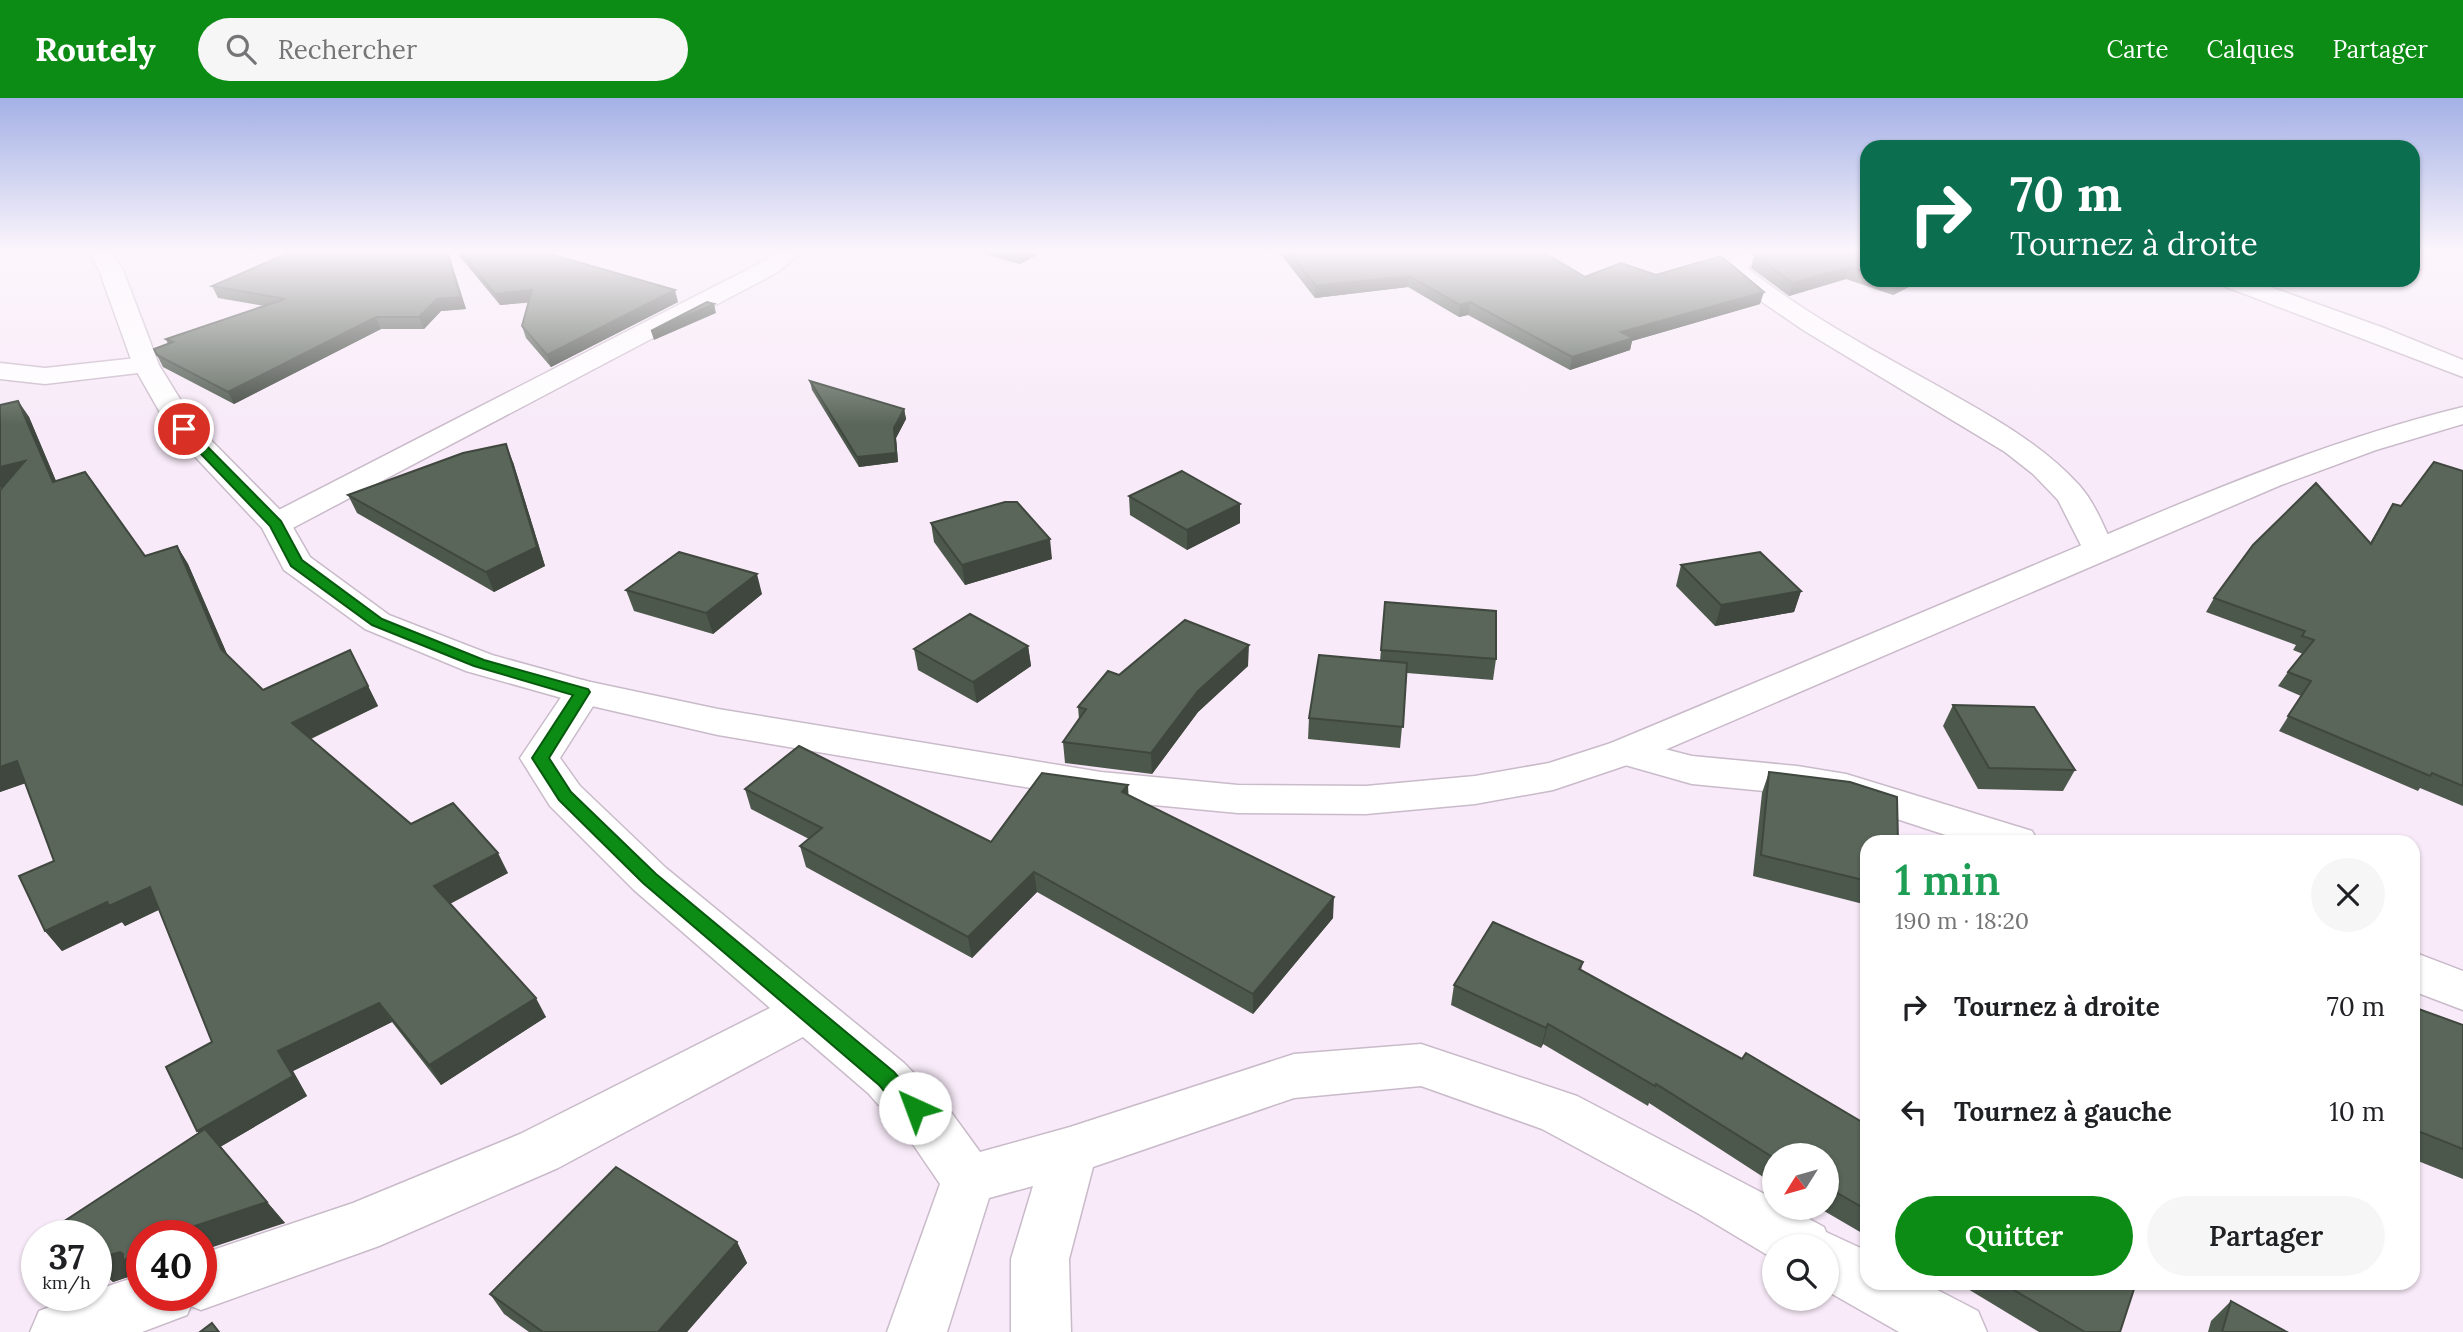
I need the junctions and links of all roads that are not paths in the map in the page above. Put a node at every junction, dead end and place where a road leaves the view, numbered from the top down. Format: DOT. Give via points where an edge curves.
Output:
graph roads {
  1 [pos="126,310"];
  2 [pos="688,310"];
  3 [pos="1789,310"];
  4 [pos="2311,310"];
  5 [pos="146,365"];
  6 [pos="2463,369"];
  7 [pos="0,371"];
  8 [pos="2463,415"];
  9 [pos="276,524"];
  10 [pos="2099,550"];
  11 [pos="583,692"];
  12 [pos="1625,752"];
  13 [pos="1995,835"];
  14 [pos="2420,974"];
  15 [pos="2463,991"];
  16 [pos="807,1012"];
  17 [pos="1070,1151"];
  18 [pos="968,1180"];
  19 [pos="1783,1234"];
  20 [pos="1839,1266"];
  21 [pos="217,1277"];
  22 [pos="1860,1279"];
  23 [pos="1880,1290"];
  24 [pos="126,1309"];
  25 [pos="60,1332"];
  26 [pos="917,1332"];
  27 [pos="1041,1332"];
  28 [pos="1957,1332"];
  1 -- 5 [label="street"];
  2 -- 9 [label="street"];
  3 -- 10 [label="street" via="1988,428 2047,470 2072,495"];
  4 -- 6 [label="street"];
  5 -- 7 [label="street" via="44,376"];
  5 -- 9 [label="street" via="184,429"];
  8 -- 10 [label="street" via="2348,448"];
  9 -- 11 [label="street" via="296,563 377,622 479,663"];
  10 -- 12 [label="street"];
  11 -- 12 [label="street" via="718,722 1101,786 1238,799 1366,800 1475,790 1553,776"];
  11 -- 16 [label="street" via="540,758 565,796 650,879"];
  12 -- 13 [label="street" via="1692,770 1846,788"];
  14 -- 15 [label="street"];
  16 -- 18 [label="street" via="886,1078 929,1124"];
  16 -- 21 [label="street" via="539,1152 359,1227"];
  17 -- 18 [label="street"];
  17 -- 19 [label="street" via="1294,1076 1421,1065 1559,1112"];
  17 -- 27 [label="street" via="1040,1259"];
  18 -- 26 [label="street"];
  20 -- 22 [label="street"];
  23 -- 28 [label="street"];
  24 -- 25 [label="street"];
}
